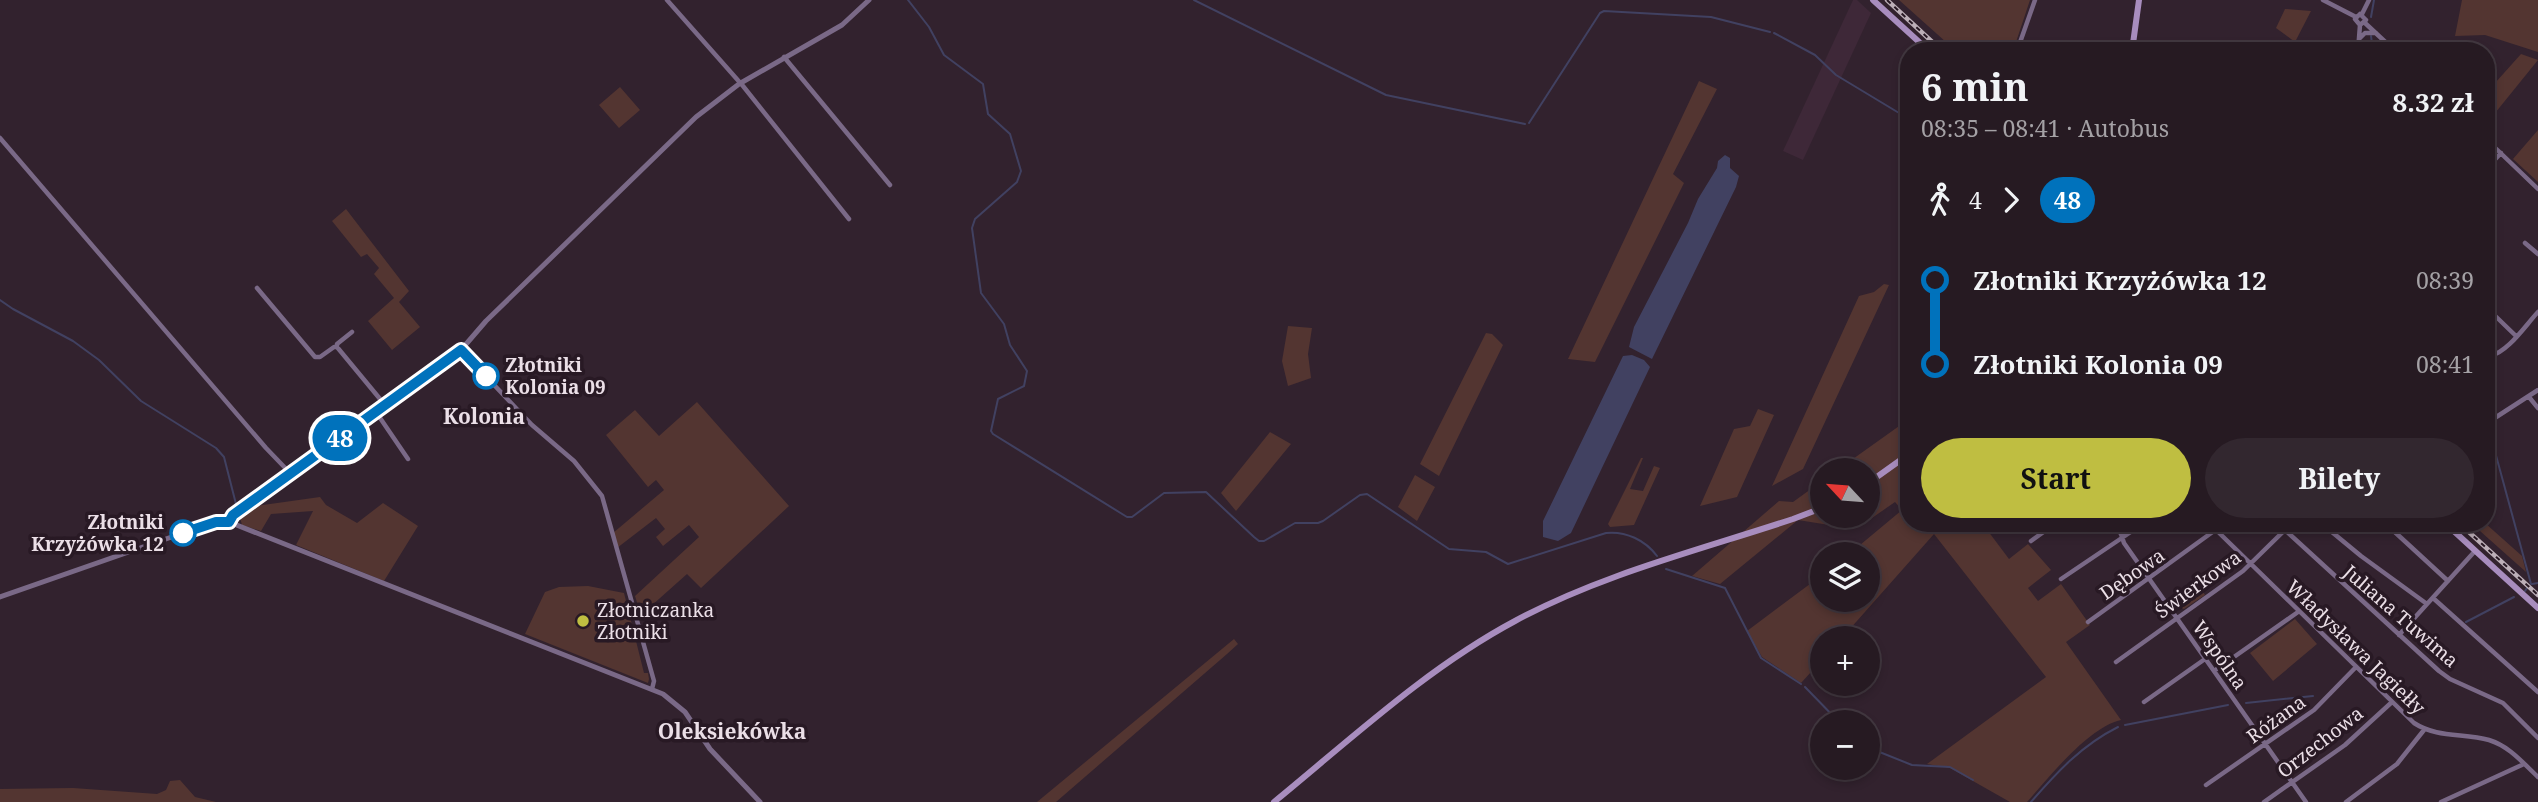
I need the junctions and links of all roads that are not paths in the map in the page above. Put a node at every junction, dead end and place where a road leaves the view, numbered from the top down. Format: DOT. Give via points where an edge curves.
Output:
graph roads {
  1 [pos="667,0"];
  2 [pos="869,0"];
  3 [pos="1873,0"];
  4 [pos="2035,0"];
  5 [pos="2139,0"];
  6 [pos="2323,0"];
  7 [pos="2369,0"];
  8 [pos="2359,15"];
  9 [pos="2362,24"];
  10 [pos="2376,33"];
  11 [pos="2359,41"];
  12 [pos="1919,42"];
  13 [pos="2020,42"];
  14 [pos="2133,42"];
  15 [pos="2386,42"];
  16 [pos="784,57"];
  17 [pos="739,84"];
  18 [pos="0,138"];
  19 [pos="2495,147"];
  20 [pos="2501,153"];
  21 [pos="2495,159"];
  22 [pos="890,185"];
  23 [pos="2538,190"];
  24 [pos="849,219"];
  25 [pos="2525,243"];
  26 [pos="2538,254"];
  27 [pos="257,288"];
  28 [pos="2538,312"];
  29 [pos="2495,316"];
  30 [pos="352,332"];
  31 [pos="2516,336"];
  32 [pos="337,347"];
  33 [pos="461,350"];
  34 [pos="2495,355"];
  35 [pos="2538,390"];
  36 [pos="2529,397"];
  37 [pos="385,405"];
  38 [pos="2538,408"];
  39 [pos="376,412"];
  40 [pos="2495,418"];
  41 [pos="408,458"];
  42 [pos="1900,460"];
  43 [pos="291,474"];
  44 [pos="1880,475"];
  45 [pos="1810,512"];
  46 [pos="229,522"];
  47 [pos="2044,532"];
  48 [pos="2119,532"];
  49 [pos="2130,532"];
  50 [pos="2215,532"];
  51 [pos="2217,532"];
  52 [pos="2284,532"];
  53 [pos="2288,532"];
  54 [pos="2332,532"];
  55 [pos="2395,532"];
  56 [pos="2455,532"];
  57 [pos="2122,537"];
  58 [pos="2031,541"];
  59 [pos="2476,551"];
  60 [pos="2250,565"];
  61 [pos="2060,579"];
  62 [pos="2149,579"];
  63 [pos="2448,581"];
  64 [pos="0,597"];
  65 [pos="2433,598"];
  66 [pos="2427,604"];
  67 [pos="2538,608"];
  68 [pos="2298,612"];
  69 [pos="2176,618"];
  70 [pos="2088,622"];
  71 [pos="2399,635"];
  72 [pos="2205,659"];
  73 [pos="2116,662"];
  74 [pos="2356,667"];
  75 [pos="2214,671"];
  76 [pos="652,689"];
  77 [pos="2538,692"];
  78 [pos="2144,702"];
  79 [pos="2392,702"];
  80 [pos="2424,730"];
  81 [pos="2538,738"];
  82 [pos="2265,744"];
  83 [pos="2524,764"];
  84 [pos="2538,776"];
  85 [pos="2292,783"];
  86 [pos="2206,786"];
  87 [pos="760,802"];
  88 [pos="1274,802"];
  89 [pos="2264,802"];
  90 [pos="2306,802"];
  91 [pos="2346,802"];
  92 [pos="2441,802"];
  1 -- 17 [label="street"];
  2 -- 16 [label="street" via="842,25"];
  3 -- 12 [label="main road"];
  4 -- 13 [label="street"];
  5 -- 14 [label="main road"];
  6 -- 8 [label="street"];
  7 -- 8 [label="street"];
  8 -- 9 [label="street" via="2365,18"];
  8 -- 9 [label="street" via="2356,22"];
  9 -- 10 [label="street"];
  9 -- 11 [label="street"];
  10 -- 11 [label="street" via="2365,33"];
  10 -- 15 [label="street"];
  16 -- 17 [label="street"];
  16 -- 22 [label="street"];
  17 -- 24 [label="street"];
  17 -- 33 [label="street" via="696,117"];
  18 -- 43 [label="street"];
  19 -- 20 [label="street"];
  20 -- 21 [label="street"];
  20 -- 23 [label="street"];
  25 -- 26 [label="street"];
  27 -- 32 [label="street" via="315,357"];
  28 -- 31 [label="street"];
  29 -- 31 [label="street"];
  30 -- 32 [label="street"];
  31 -- 34 [label="street"];
  32 -- 37 [label="street"];
  33 -- 37 [label="street"];
  33 -- 76 [label="street" via="532,425 574,461 602,496 654,681"];
  35 -- 36 [label="street"];
  36 -- 38 [label="street"];
  36 -- 40 [label="street"];
  37 -- 39 [label="street"];
  39 -- 41 [label="street"];
  39 -- 43 [label="street"];
  42 -- 44 [label="main road"];
  43 -- 46 [label="street"];
  45 -- 88 [label="main road" via="1582,589 1513,622 1451,660"];
  46 -- 64 [label="street" via="216,522"];
  46 -- 76 [label="street"];
  47 -- 58 [label="street"];
  48 -- 57 [label="street, Wspólna"];
  49 -- 57 [label="street"];
  50 -- 62 [label="street, Dębowa"];
  51 -- 60 [label="street, Władysława Jagiełły"];
  52 -- 60 [label="street, Świerkowa"];
  53 -- 71 [label="street, Juliana Tuwima"];
  54 -- 66 [label="street"];
  55 -- 63 [label="street"];
  56 -- 59 [label="main road"];
  57 -- 61 [label="street"];
  57 -- 62 [label="street, Wspólna"];
  59 -- 63 [label="street"];
  59 -- 67 [label="main road"];
  60 -- 68 [label="street, Władysława Jagiełły"];
  60 -- 69 [label="street, Świerkowa"];
  62 -- 69 [label="street, Wspólna"];
  62 -- 70 [label="street, Dębowa"];
  63 -- 65 [label="street"];
  65 -- 66 [label="street"];
  65 -- 77 [label="street"];
  66 -- 71 [label="street"];
  68 -- 74 [label="street, Władysława Jagiełły"];
  68 -- 75 [label="street"];
  69 -- 72 [label="street, Wspólna"];
  69 -- 73 [label="street, Świerkowa"];
  71 -- 81 [label="street, Juliana Tuwima" via="2450,679 2503,703"];
  72 -- 75 [label="street, Wspólna"];
  72 -- 78 [label="street"];
  74 -- 79 [label="street, Władysława Jagiełły"];
  74 -- 82 [label="street, Różana" via="2314,710"];
  75 -- 82 [label="street, Wspólna"];
  76 -- 87 [label="street" via="677,704 727,770"];
  79 -- 80 [label="street, Władysława Jagiełły"];
  79 -- 85 [label="street, Orzechowa" via="2345,745"];
  80 -- 83 [label="street, Władysława Jagiełły" via="2491,741"];
  80 -- 91 [label="street" via="2398,764"];
  82 -- 85 [label="street, Wspólna"];
  82 -- 86 [label="street, Różana"];
  83 -- 84 [label="street, Władysława Jagiełły"];
  83 -- 92 [label="street"];
  85 -- 89 [label="street, Orzechowa"];
  85 -- 90 [label="street, Wspólna"];
}
